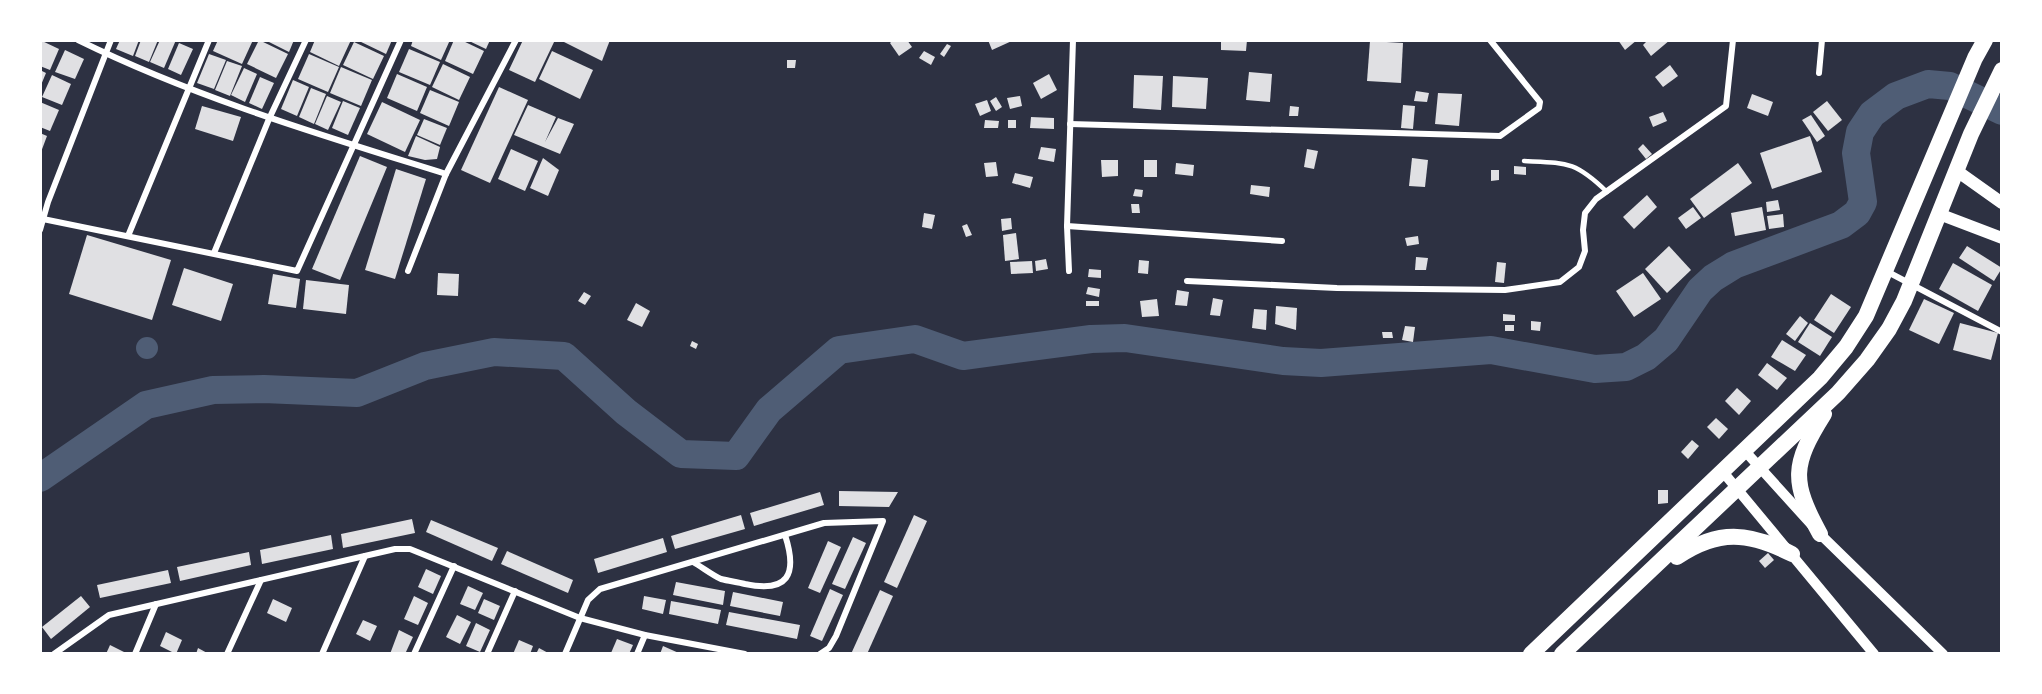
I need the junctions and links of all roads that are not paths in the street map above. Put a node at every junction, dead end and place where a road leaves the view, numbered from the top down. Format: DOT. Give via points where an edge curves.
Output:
graph roads {
  1 [pos="78,40"];
  2 [pos="111,40"];
  3 [pos="209,40"];
  4 [pos="306,40"];
  5 [pos="401,40"];
  6 [pos="516,40"];
  7 [pos="1073,40"];
  8 [pos="1490,40"];
  9 [pos="1725,40"];
  10 [pos="1822,40"];
  11 [pos="1985,40"];
  12 [pos="1733,42"];
  13 [pos="105,54"];
  14 [pos="2001,70"];
  15 [pos="1819,73"];
  16 [pos="187,89"];
  17 [pos="269,119"];
  18 [pos="1070,124"];
  19 [pos="354,145"];
  20 [pos="1524,161"];
  21 [pos="1957,171"];
  22 [pos="446,174"];
  23 [pos="1607,192"];
  24 [pos="2001,203"];
  25 [pos="1939,214"];
  26 [pos="44,219"];
  27 [pos="1067,226"];
  28 [pos="40,230"];
  29 [pos="128,236"];
  30 [pos="2001,238"];
  31 [pos="1282,241"];
  32 [pos="214,253"];
  33 [pos="408,271"];
  34 [pos="1069,271"];
  35 [pos="1886,271"];
  36 [pos="1187,282"];
  37 [pos="1911,283"];
  38 [pos="2001,332"];
  39 [pos="1838,393"];
  40 [pos="1744,450"];
  41 [pos="1760,468"];
  42 [pos="1724,472"];
  43 [pos="1738,488"];
  44 [pos="1820,534"];
  45 [pos="785,535"];
  46 [pos="1792,554"];
  47 [pos="366,556"];
  48 [pos="693,562"];
  49 [pos="454,566"];
  50 [pos="261,580"];
  51 [pos="1639,582"];
  52 [pos="514,591"];
  53 [pos="156,604"];
  54 [pos="580,618"];
  55 [pos="645,635"];
  56 [pos="712,651"];
  57 [pos="54,654"];
  58 [pos="135,654"];
  59 [pos="227,654"];
  60 [pos="322,654"];
  61 [pos="414,654"];
  62 [pos="487,654"];
  63 [pos="565,654"];
  64 [pos="637,654"];
  65 [pos="745,654"];
  66 [pos="820,654"];
  67 [pos="1531,654"];
  68 [pos="1562,654"];
  69 [pos="1874,654"];
  70 [pos="1943,654"];
  1 -- 13 [label="street"];
  2 -- 13 [label="street"];
  3 -- 16 [label="street"];
  4 -- 17 [label="street"];
  5 -- 19 [label="street"];
  6 -- 22 [label="street"];
  7 -- 18 [label="street"];
  8 -- 18 [label="street" via="1540,102 1539,108 1500,136"];
  9 -- 12 [label="street"];
  10 -- 15 [label="street"];
  11 -- 35 [label="highway"];
  12 -- 23 [label="street" via="1726,106"];
  13 -- 16 [label="street"];
  13 -- 26 [label="street"];
  14 -- 21 [label="highway"];
  16 -- 17 [label="street"];
  16 -- 29 [label="street"];
  17 -- 19 [label="street"];
  17 -- 32 [label="street"];
  18 -- 27 [label="street"];
  19 -- 22 [label="street"];
  19 -- 32 [label="street" via="297,271"];
  20 -- 23 [label="lane" via="1566,163 1585,171"];
  21 -- 24 [label="main road"];
  21 -- 25 [label="highway"];
  22 -- 33 [label="street"];
  23 -- 36 [label="street" via="1585,213 1585,252 1580,267 1560,282 1505,290"];
  25 -- 30 [label="main road"];
  25 -- 37 [label="highway"];
  26 -- 28 [label="street"];
  26 -- 29 [label="street"];
  27 -- 31 [label="street"];
  27 -- 34 [label="street"];
  29 -- 32 [label="street"];
  35 -- 37 [label="street"];
  35 -- 40 [label="highway" via="1866,316 1846,347 1820,378"];
  37 -- 38 [label="street"];
  37 -- 39 [label="highway" via="1889,329"];
  39 -- 41 [label="highway"];
  39 -- 44 [label="highway" via="1802,452 1799,468 1801,499"];
  40 -- 41 [label="street"];
  40 -- 42 [label="highway"];
  41 -- 43 [label="highway"];
  41 -- 44 [label="street"];
  42 -- 43 [label="street"];
  42 -- 67 [label="highway"];
  43 -- 46 [label="street"];
  43 -- 51 [label="highway"];
  44 -- 70 [label="street"];
  45 -- 48 [label="street"];
  45 -- 48 [label="street" via="790,565 778,586 766,588 721,579"];
  45 -- 66 [label="street" via="824,523 883,521 836,636"];
  46 -- 51 [label="highway" via="1762,540 1717,537 1691,547"];
  46 -- 69 [label="street"];
  47 -- 49 [label="street" via="410,549"];
  47 -- 50 [label="street"];
  47 -- 60 [label="street"];
  48 -- 54 [label="street" via="600,589 588,600"];
  49 -- 52 [label="street"];
  49 -- 61 [label="street"];
  50 -- 53 [label="street"];
  50 -- 59 [label="street"];
  51 -- 68 [label="highway"];
  52 -- 54 [label="street"];
  52 -- 62 [label="street"];
  53 -- 57 [label="street" via="109,615"];
  53 -- 58 [label="street"];
  54 -- 55 [label="street"];
  54 -- 63 [label="street"];
  55 -- 56 [label="street"];
  55 -- 64 [label="street"];
  56 -- 65 [label="street"];
}
